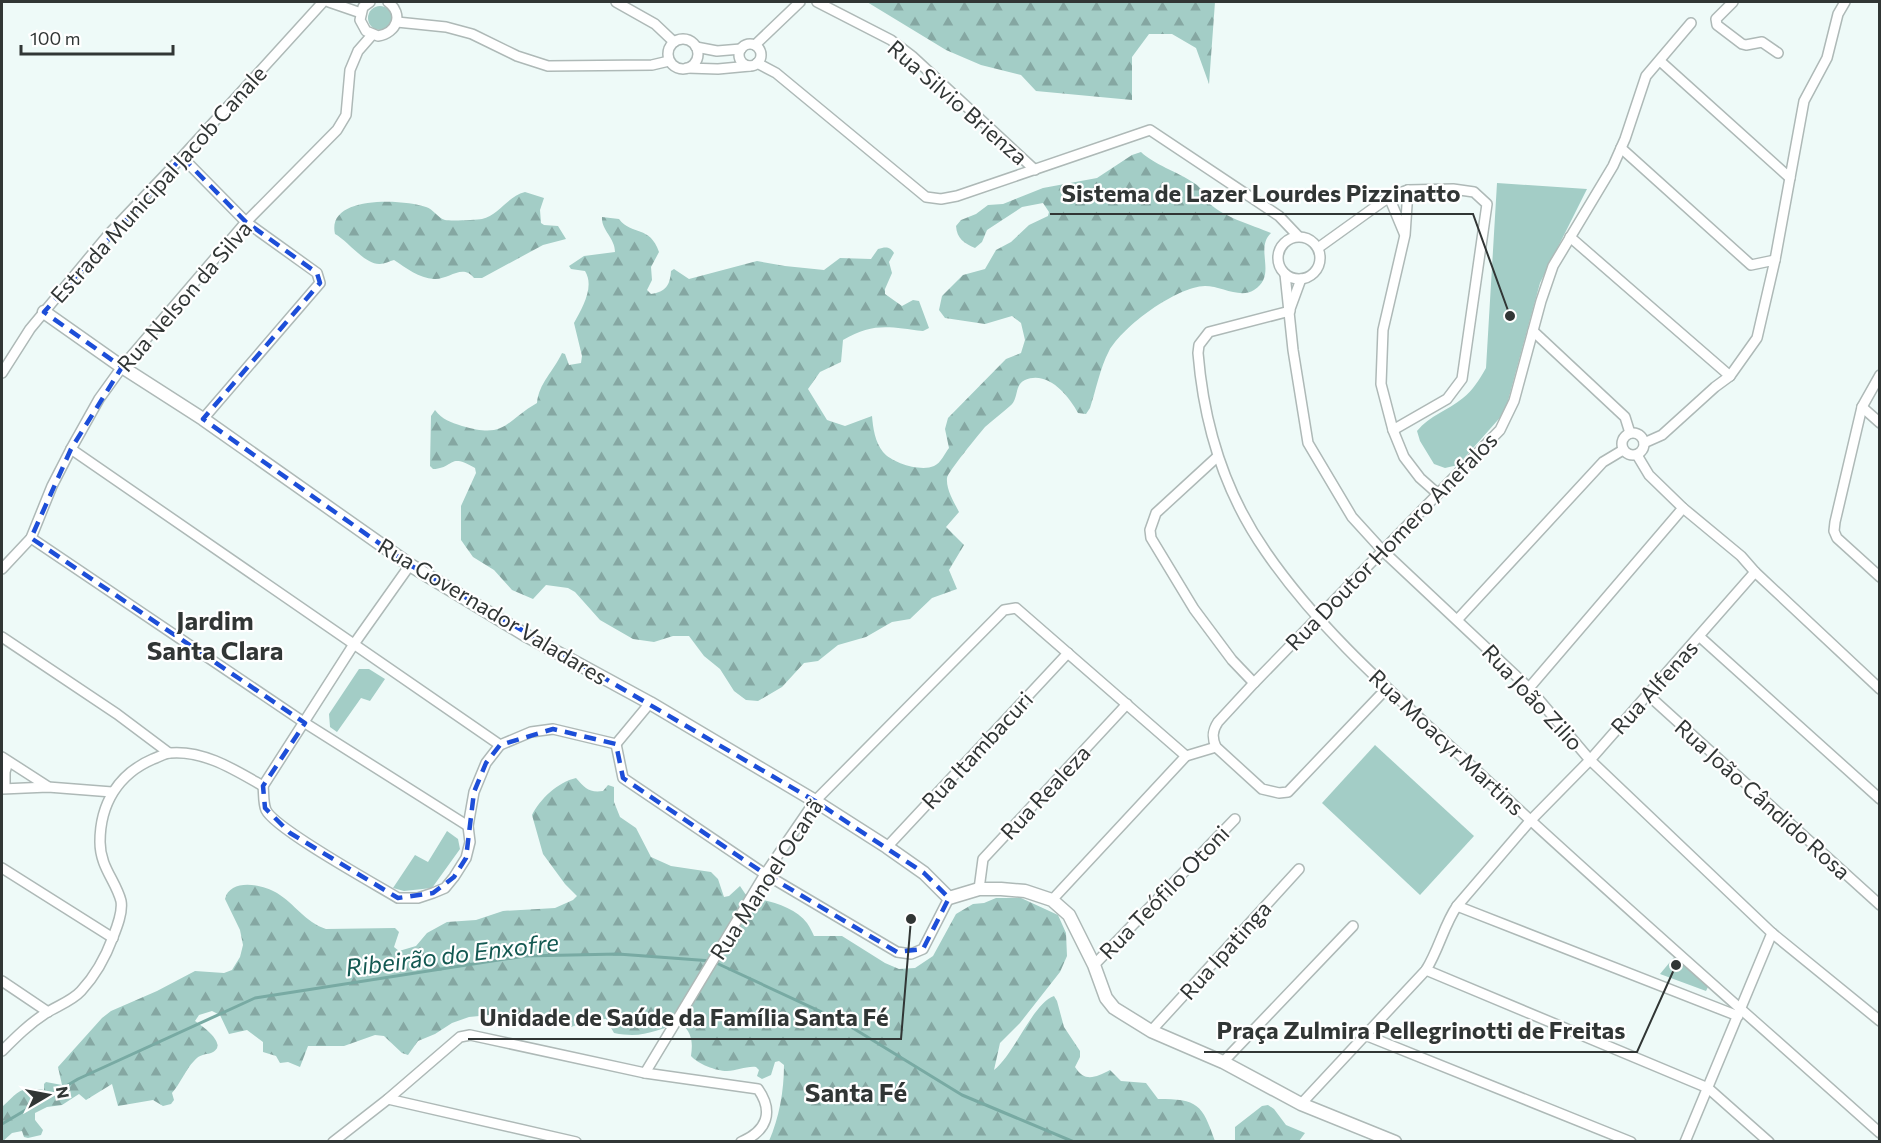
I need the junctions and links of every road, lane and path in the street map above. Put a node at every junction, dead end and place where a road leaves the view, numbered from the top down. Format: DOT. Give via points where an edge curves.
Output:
graph roads {
  1 [pos="323,2"];
  2 [pos="329,2"];
  3 [pos="370,2"];
  4 [pos="388,2"];
  5 [pos="616,2"];
  6 [pos="800,2"];
  7 [pos="817,2"];
  8 [pos="1733,2"];
  9 [pos="1845,2"];
  10 [pos="361,14"];
  11 [pos="397,22"];
  12 [pos="1691,23"];
  13 [pos="372,35"];
  14 [pos="674,42"];
  15 [pos="754,45"];
  16 [pos="696,47"];
  17 [pos="741,49"];
  18 [pos="1778,53"];
  19 [pos="1660,60"];
  20 [pos="669,61"];
  21 [pos="753,65"];
  22 [pos="687,68"];
  23 [pos="1621,148"];
  24 [pos="182,157"];
  25 [pos="1035,170"];
  26 [pos="1790,178"];
  27 [pos="1408,190"];
  28 [pos="1389,197"];
  29 [pos="1278,216"];
  30 [pos="246,222"];
  31 [pos="1404,235"];
  32 [pos="1298,236"];
  33 [pos="1570,237"];
  34 [pos="1287,240"];
  35 [pos="1318,248"];
  36 [pos="1776,260"];
  37 [pos="1285,274"];
  38 [pos="1301,279"];
  39 [pos="1290,311"];
  40 [pos="44,312"];
  41 [pos="1533,331"];
  42 [pos="122,367"];
  43 [pos="2,373"];
  44 [pos="1880,375"];
  45 [pos="1731,376"];
  46 [pos="1862,407"];
  47 [pos="203,419"];
  48 [pos="1880,423"];
  49 [pos="1393,429"];
  50 [pos="1630,433"];
  51 [pos="1644,443"];
  52 [pos="71,449"];
  53 [pos="1623,450"];
  54 [pos="1636,455"];
  55 [pos="1217,457"];
  56 [pos="1438,494"];
  57 [pos="1683,508"];
  58 [pos="31,537"];
  59 [pos="1383,551"];
  60 [pos="410,565"];
  61 [pos="2,568"];
  62 [pos="1755,572"];
  63 [pos="1880,577"];
  64 [pos="1316,617"];
  65 [pos="1458,619"];
  66 [pos="2,637"];
  67 [pos="1700,637"];
  68 [pos="354,644"];
  69 [pos="1068,653"];
  70 [pos="1254,683"];
  71 [pos="1387,687"];
  72 [pos="1529,688"];
  73 [pos="1880,688"];
  74 [pos="1647,694"];
  75 [pos="650,703"];
  76 [pos="1127,704"];
  77 [pos="305,723"];
  78 [pos="616,744"];
  79 [pos="500,745"];
  80 [pos="1216,747"];
  81 [pos="169,753"];
  82 [pos="1186,756"];
  83 [pos="5,759"];
  84 [pos="1590,760"];
  85 [pos="263,786"];
  86 [pos="48,787"];
  87 [pos="4,788"];
  88 [pos="112,792"];
  89 [pos="1880,800"];
  90 [pos="815,801"];
  91 [pos="1235,819"];
  92 [pos="1530,821"];
  93 [pos="468,826"];
  94 [pos="887,847"];
  95 [pos="2,868"];
  96 [pos="1299,869"];
  97 [pos="765,874"];
  98 [pos="979,889"];
  99 [pos="949,898"];
  100 [pos="1052,900"];
  101 [pos="1880,905"];
  102 [pos="1456,906"];
  103 [pos="1353,926"];
  104 [pos="1772,933"];
  105 [pos="113,938"];
  106 [pos="1094,965"];
  107 [pos="1426,970"];
  108 [pos="2,981"];
  109 [pos="48,1012"];
  110 [pos="1739,1012"];
  111 [pos="1880,1021"];
  112 [pos="1151,1031"];
  113 [pos="1365,1035"];
  114 [pos="2,1052"];
  115 [pos="1223,1062"];
  116 [pos="645,1073"];
  117 [pos="1708,1088"];
  118 [pos="388,1099"];
  119 [pos="1301,1104"];
  120 [pos="1880,1133"];
  121 [pos="333,1142"];
  122 [pos="576,1142"];
  123 [pos="741,1142"];
  124 [pos="1395,1142"];
  125 [pos="1631,1142"];
  126 [pos="1685,1142"];
  127 [pos="1769,1142"];
  1 -- 24 [label="street, Estrada Municipal Jacob Canale"];
  2 -- 10 [label="street"];
  3 -- 10 [label="street"];
  4 -- 11 [label="street" via="395,9"];
  5 -- 14 [label="street" via="656,24"];
  6 -- 15 [label="street"];
  7 -- 25 [label="street, Rua Silvio Brienza" via="891,40 912,56"];
  8 -- 18 [label="street" via="1716,19 1717,25 1742,44 1762,42"];
  9 -- 26 [label="street" via="1827,58 1804,101"];
  10 -- 13 [label="street" via="362,26"];
  11 -- 13 [label="street" via="390,32"];
  11 -- 20 [label="street" via="472,34 548,66 652,65"];
  12 -- 19 [label="street, Rua Doutor Homero Anefalos"];
  13 -- 30 [label="street, Rua Nelson da Silva" via="358,51 350,70 346,116 337,130"];
  14 -- 16 [label="street" via="688,40"];
  14 -- 20 [label="street" via="668,51"];
  15 -- 17 [label="street"];
  15 -- 21 [label="street" via="761,53"];
  16 -- 17 [label="street" via="717,51"];
  16 -- 22 [label="street" via="695,62"];
  17 -- 21 [label="street" via="741,61"];
  19 -- 23 [label="street, Rua Doutor Homero Anefalos" via="1646,76"];
  19 -- 26 [label="street"];
  20 -- 22 [label="street" via="677,68"];
  21 -- 22 [label="street"];
  21 -- 25 [label="street" via="776,73 926,197 941,199"];
  23 -- 33 [label="street, Rua Doutor Homero Anefalos"];
  23 -- 36 [label="street" via="1752,265"];
  24 -- 30 [label="street"];
  24 -- 40 [label="street, Estrada Municipal Jacob Canale" via="108,235"];
  25 -- 29 [label="street" via="1150,130"];
  26 -- 36 [label="street"];
  27 -- 28 [label="street"];
  27 -- 31 [label="street"];
  27 -- 49 [label="street" via="1474,192 1487,204 1462,379 1447,399"];
  28 -- 31 [label="street"];
  28 -- 35 [label="street"];
  29 -- 32 [label="street"];
  29 -- 34 [label="street"];
  30 -- 42 [label="street, Rua Nelson da Silva"];
  30 -- 47 [label="street" via="317,273 320,283"];
  31 -- 49 [label="street" via="1383,330 1381,384"];
  32 -- 34 [label="street"];
  32 -- 35 [label="street" via="1308,238"];
  33 -- 41 [label="street, Rua Doutor Homero Anefalos" via="1553,266"];
  33 -- 45 [label="street"];
  34 -- 37 [label="street" via="1277,258"];
  35 -- 38 [label="street" via="1319,266 1312,275"];
  36 -- 45 [label="street" via="1757,338"];
  37 -- 38 [label="street"];
  37 -- 39 [label="street, Rua João Zilio"];
  38 -- 39 [label="street, Rua João Zilio"];
  39 -- 55 [label="street, Rua Moacyr Martins" via="1217,329 1199,345 1205,409"];
  39 -- 59 [label="street, Rua João Zilio" via="1308,443 1352,517"];
  40 -- 42 [label="street, Rua Governador Valadares"];
  40 -- 43 [label="street, Estrada Municipal Jacob Canale"];
  41 -- 50 [label="street" via="1625,417"];
  41 -- 56 [label="street, Rua Doutor Homero Anefalos" via="1514,401 1500,430"];
  42 -- 47 [label="street, Rua Governador Valadares"];
  42 -- 52 [label="street, Rua Nelson da Silva"];
  44 -- 46 [label="street"];
  45 -- 51 [label="street" via="1662,435"];
  46 -- 48 [label="street"];
  46 -- 63 [label="street" via="1834,531"];
  47 -- 60 [label="street, Rua Governador Valadares"];
  49 -- 56 [label="street" via="1404,457"];
  50 -- 51 [label="street" via="1638,434"];
  50 -- 53 [label="street" via="1624,438"];
  51 -- 54 [label="street"];
  52 -- 58 [label="street, Rua Nelson da Silva"];
  52 -- 68 [label="street"];
  53 -- 54 [label="street"];
  53 -- 65 [label="street" via="1602,462"];
  54 -- 57 [label="street" via="1649,475"];
  55 -- 64 [label="street, Rua Moacyr Martins" via="1234,498 1265,551"];
  55 -- 70 [label="street" via="1156,513 1151,538 1194,609"];
  56 -- 59 [label="street, Rua Doutor Homero Anefalos"];
  57 -- 62 [label="street"];
  57 -- 72 [label="street"];
  58 -- 61 [label="street, Rua Nelson da Silva"];
  58 -- 77 [label="street"];
  59 -- 64 [label="street, Rua Doutor Homero Anefalos"];
  59 -- 65 [label="street, Rua João Zilio"];
  60 -- 68 [label="street"];
  60 -- 75 [label="street, Rua Governador Valadares" via="527,636"];
  62 -- 67 [label="street, Rua Alfenas"];
  62 -- 73 [label="street"];
  64 -- 70 [label="street, Rua Doutor Homero Anefalos"];
  64 -- 71 [label="street, Rua Moacyr Martins"];
  65 -- 72 [label="street, Rua João Zilio"];
  66 -- 81 [label="street"];
  67 -- 74 [label="street, Rua Alfenas"];
  67 -- 89 [label="street"];
  68 -- 77 [label="street"];
  68 -- 79 [label="street"];
  69 -- 76 [label="street"];
  69 -- 90 [label="street, Rua Manoel Ocanã" via="1016,608 1004,610"];
  69 -- 94 [label="street, Rua Itambacuri"];
  70 -- 80 [label="street, Rua Doutor Homero Anefalos" via="1218,723 1212,734"];
  71 -- 80 [label="street" via="1287,792 1270,793 1262,789"];
  71 -- 92 [label="street, Rua Moacyr Martins"];
  72 -- 84 [label="street, Rua João Zilio"];
  74 -- 84 [label="street, Rua Alfenas"];
  74 -- 101 [label="street, Rua João Cândido Rosa"];
  75 -- 78 [label="street"];
  75 -- 90 [label="street, Rua Governador Valadares"];
  76 -- 82 [label="street"];
  76 -- 98 [label="street, Rua Realeza" via="983,859"];
  77 -- 85 [label="street"];
  77 -- 93 [label="street"];
  78 -- 79 [label="street" via="553,729 531,732"];
  78 -- 97 [label="street" via="623,778"];
  79 -- 93 [label="street" via="486,763 474,792"];
  80 -- 82 [label="street"];
  81 -- 85 [label="street" via="223,763"];
  81 -- 88 [label="street" via="123,778"];
  82 -- 100 [label="street"];
  83 -- 86 [label="street"];
  83 -- 87 [label="street"];
  84 -- 92 [label="street, Rua Alfenas"];
  84 -- 104 [label="street, Rua João Zilio"];
  85 -- 93 [label="street" via="265,808 271,817 398,898 418,898 445,888 466,858"];
  86 -- 87 [label="street"];
  86 -- 88 [label="street"];
  88 -- 105 [label="street" via="100,841 107,872 121,902"];
  90 -- 94 [label="street, Rua Governador Valadares"];
  90 -- 97 [label="street, Rua Manoel Ocanã"];
  91 -- 106 [label="street, Rua Teófilo Otoni"];
  92 -- 102 [label="street, Rua Alfenas"];
  92 -- 110 [label="street, Rua Moacyr Martins"];
  94 -- 99 [label="street, Rua Governador Valadares" via="924,873"];
  95 -- 105 [label="street"];
  96 -- 112 [label="street, Rua Ipatinga"];
  97 -- 99 [label="street" via="897,952 911,954 923,949"];
  97 -- 116 [label="street, Rua Manoel Ocanã"];
  98 -- 99 [label="street"];
  98 -- 100 [label="street" via="1025,891"];
  100 -- 106 [label="street" via="1069,915"];
  102 -- 107 [label="street, Rua Alfenas"];
  102 -- 110 [label="street"];
  103 -- 115 [label="street"];
  104 -- 110 [label="street"];
  104 -- 111 [label="street, Rua João Zilio"];
  105 -- 109 [label="street" via="97,970 79,993"];
  106 -- 112 [label="street" via="1106,998 1114,1008"];
  107 -- 113 [label="street, Rua Alfenas"];
  107 -- 117 [label="street"];
  108 -- 109 [label="street"];
  109 -- 114 [label="street" via="24,1028"];
  110 -- 117 [label="street"];
  110 -- 120 [label="street, Rua Moacyr Martins"];
  112 -- 115 [label="street"];
  113 -- 119 [label="street, Rua Alfenas"];
  113 -- 125 [label="street"];
  115 -- 119 [label="street"];
  116 -- 118 [label="street" via="470,1035 460,1037"];
  116 -- 123 [label="street" via="758,1089 767,1112 765,1124"];
  117 -- 126 [label="street"];
  117 -- 127 [label="street"];
  118 -- 121 [label="street"];
  118 -- 122 [label="street"];
  119 -- 124 [label="street"];
}
